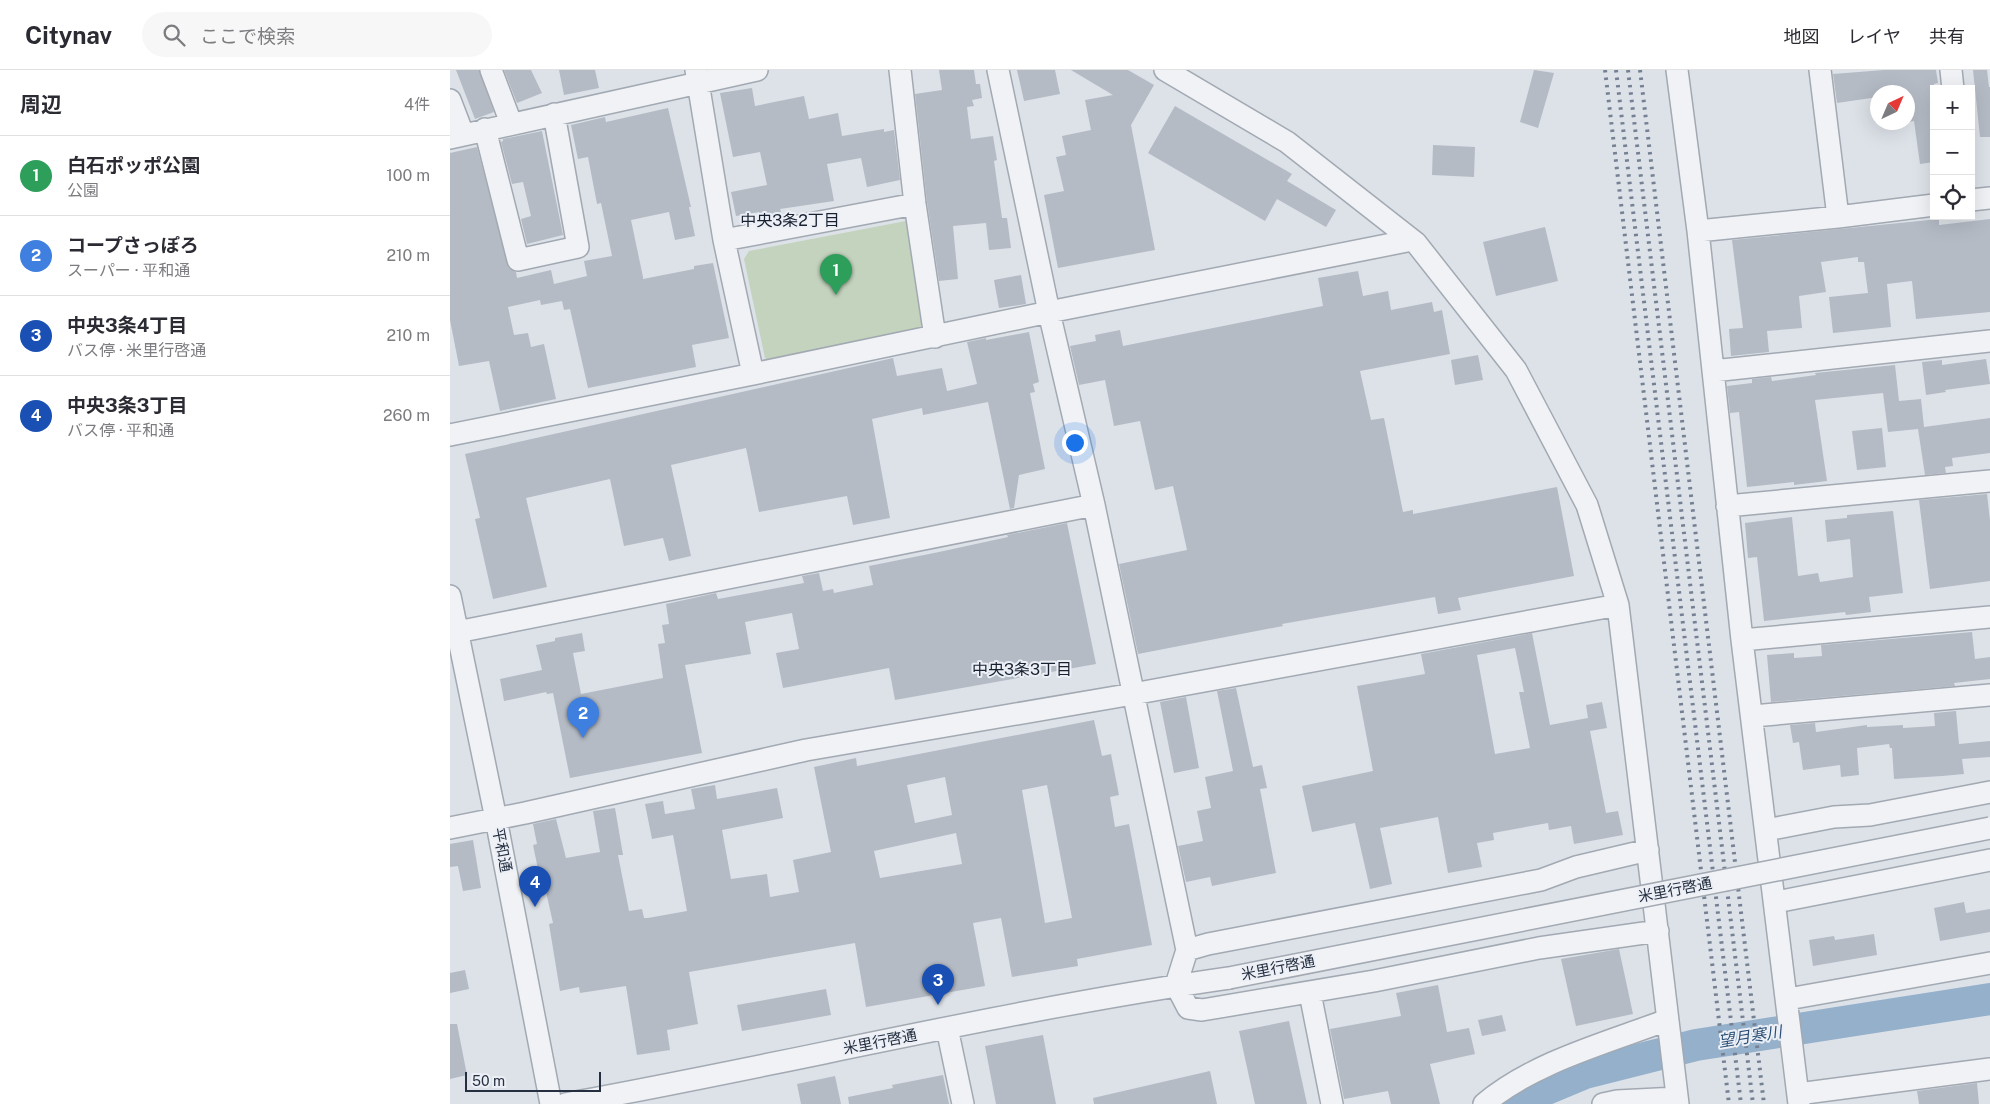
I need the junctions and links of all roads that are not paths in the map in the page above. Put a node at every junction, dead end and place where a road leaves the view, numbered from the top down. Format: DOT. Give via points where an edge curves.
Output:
graph roads {
  1 [pos="491,70"];
  2 [pos="757,70"];
  3 [pos="900,70"];
  4 [pos="998,70"];
  5 [pos="1165,70"];
  6 [pos="1677,70"];
  7 [pos="1820,70"];
  8 [pos="1951,70"];
  9 [pos="697,77"];
  10 [pos="1953,85"];
  11 [pos="450,100"];
  12 [pos="554,114"];
  13 [pos="511,123"];
  14 [pos="485,129"];
  15 [pos="456,136"];
  16 [pos="1990,198"];
  17 [pos="1975,200"];
  18 [pos="915,204"];
  19 [pos="1930,206"];
  20 [pos="1838,217"];
  21 [pos="1698,231"];
  22 [pos="724,240"];
  23 [pos="1412,240"];
  24 [pos="1049,312"];
  25 [pos="935,337"];
  26 [pos="1990,341"];
  27 [pos="1713,371"];
  28 [pos="753,374"];
  29 [pos="450,435"];
  30 [pos="1990,481"];
  31 [pos="1094,505"];
  32 [pos="1727,506"];
  33 [pos="450,596"];
  34 [pos="1618,605"];
  35 [pos="1990,618"];
  36 [pos="457,632"];
  37 [pos="1742,640"];
  38 [pos="1133,694"];
  39 [pos="1990,695"];
  40 [pos="1753,716"];
  41 [pos="1990,792"];
  42 [pos="496,820"];
  43 [pos="450,828"];
  44 [pos="1990,828"];
  45 [pos="1766,830"];
  46 [pos="1648,850"];
  47 [pos="1990,860"];
  48 [pos="1776,902"];
  49 [pos="1658,931"];
  50 [pos="1187,950"];
  51 [pos="1990,963"];
  52 [pos="1176,985"];
  53 [pos="1310,993"];
  54 [pos="1788,999"];
  55 [pos="1667,1020"];
  56 [pos="947,1028"];
  57 [pos="1990,1069"];
  58 [pos="1677,1096"];
  59 [pos="1799,1099"];
  60 [pos="551,1104"];
  61 [pos="565,1104"];
  62 [pos="963,1104"];
  63 [pos="1332,1104"];
  64 [pos="1484,1104"];
  65 [pos="1604,1104"];
  1 -- 13 [label="street"];
  2 -- 9 [label="street"];
  3 -- 18 [label="street"];
  4 -- 24 [label="street"];
  5 -- 23 [label="street" via="1287,142"];
  6 -- 21 [label="street"];
  7 -- 20 [label="street"];
  8 -- 10 [label="street"];
  9 -- 12 [label="street"];
  9 -- 22 [label="street"];
  11 -- 15 [label="street"];
  12 -- 13 [label="street"];
  12 -- 14 [label="street" via="578,247 518,260"];
  13 -- 14 [label="street"];
  14 -- 15 [label="street"];
  16 -- 17 [label="street"];
  18 -- 22 [label="street"];
  18 -- 25 [label="street"];
  19 -- 20 [label="street"];
  20 -- 21 [label="street"];
  21 -- 27 [label="street"];
  22 -- 28 [label="street"];
  23 -- 24 [label="street"];
  23 -- 34 [label="street" via="1516,370 1587,505"];
  24 -- 25 [label="street"];
  24 -- 31 [label="street"];
  25 -- 28 [label="street"];
  26 -- 27 [label="street"];
  27 -- 32 [label="street"];
  28 -- 29 [label="street"];
  30 -- 32 [label="street"];
  31 -- 36 [label="street"];
  31 -- 38 [label="street"];
  32 -- 37 [label="street"];
  33 -- 36 [label="street, 平和通"];
  34 -- 38 [label="street"];
  34 -- 46 [label="street"];
  35 -- 37 [label="street"];
  36 -- 42 [label="street, 平和通"];
  37 -- 40 [label="street"];
  38 -- 42 [label="street" via="806,750"];
  38 -- 50 [label="street"];
  39 -- 40 [label="street"];
  40 -- 45 [label="street"];
  41 -- 45 [label="street" via="1870,815 1834,817"];
  42 -- 43 [label="street"];
  42 -- 60 [label="street, 平和通"];
  44 -- 52 [label="street, 米里行啓通, bridge" via="1229,978"];
  45 -- 48 [label="street"];
  46 -- 49 [label="street"];
  46 -- 50 [label="street" via="1576,867 1541,880"];
  47 -- 48 [label="street"];
  48 -- 54 [label="street"];
  49 -- 53 [label="street" via="1539,948"];
  49 -- 55 [label="street"];
  50 -- 52 [label="street"];
  51 -- 54 [label="street"];
  52 -- 53 [label="street" via="1188,1008 1202,1010"];
  52 -- 56 [label="street, 米里行啓通"];
  53 -- 63 [label="street"];
  54 -- 59 [label="street"];
  55 -- 58 [label="street"];
  55 -- 64 [label="street" via="1565,1058 1504,1088"];
  56 -- 61 [label="street, 米里行啓通"];
  56 -- 62 [label="street"];
  57 -- 59 [label="street"];
  58 -- 65 [label="street"];
}
